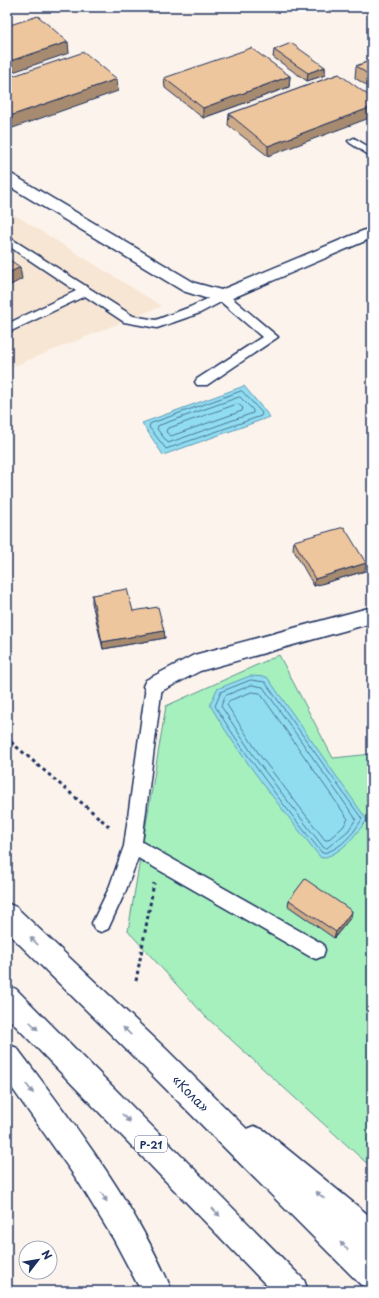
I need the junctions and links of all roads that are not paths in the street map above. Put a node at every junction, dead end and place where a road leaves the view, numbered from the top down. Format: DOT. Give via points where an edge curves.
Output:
graph roads {
  1 [pos="354,141"];
  2 [pos="372,154"];
  3 [pos="7,178"];
  4 [pos="372,232"];
  5 [pos="7,240"];
  6 [pos="86,291"];
  7 [pos="222,296"];
  8 [pos="7,329"];
  9 [pos="202,382"];
  10 [pos="372,615"];
  11 [pos="154,686"];
  12 [pos="133,846"];
  13 [pos="7,915"];
  14 [pos="101,923"];
  15 [pos="316,950"];
  16 [pos="7,998"];
  17 [pos="7,1058"];
  18 [pos="155,1058"];
  19 [pos="372,1237"];
  20 [pos="372,1274"];
  21 [pos="157,1291"];
  22 [pos="293,1291"];
  1 -- 2 [label="lane"];
  3 -- 7 [label="main road" via="189,287 205,294"];
  4 -- 7 [label="main road"];
  5 -- 6 [label="lane"];
  6 -- 7 [label="lane" via="129,319 157,324 195,310"];
  6 -- 8 [label="lane"];
  7 -- 9 [label="lane" via="271,338"];
  10 -- 11 [label="main road" via="194,664"];
  11 -- 12 [label="lane"];
  12 -- 14 [label="lane" via="117,890"];
  12 -- 15 [label="lane"];
  18 -- 13 [label="main road, «Кола», one-way"];
  16 -- 22 [label="main road, Р-21, one-way"];
  17 -- 21 [label="main road, one-way" via="66,1136 129,1238"];
  19 -- 18 [label="main road, one-way"];
  20 -- 18 [label="main road, «Кола», one-way"];
}
